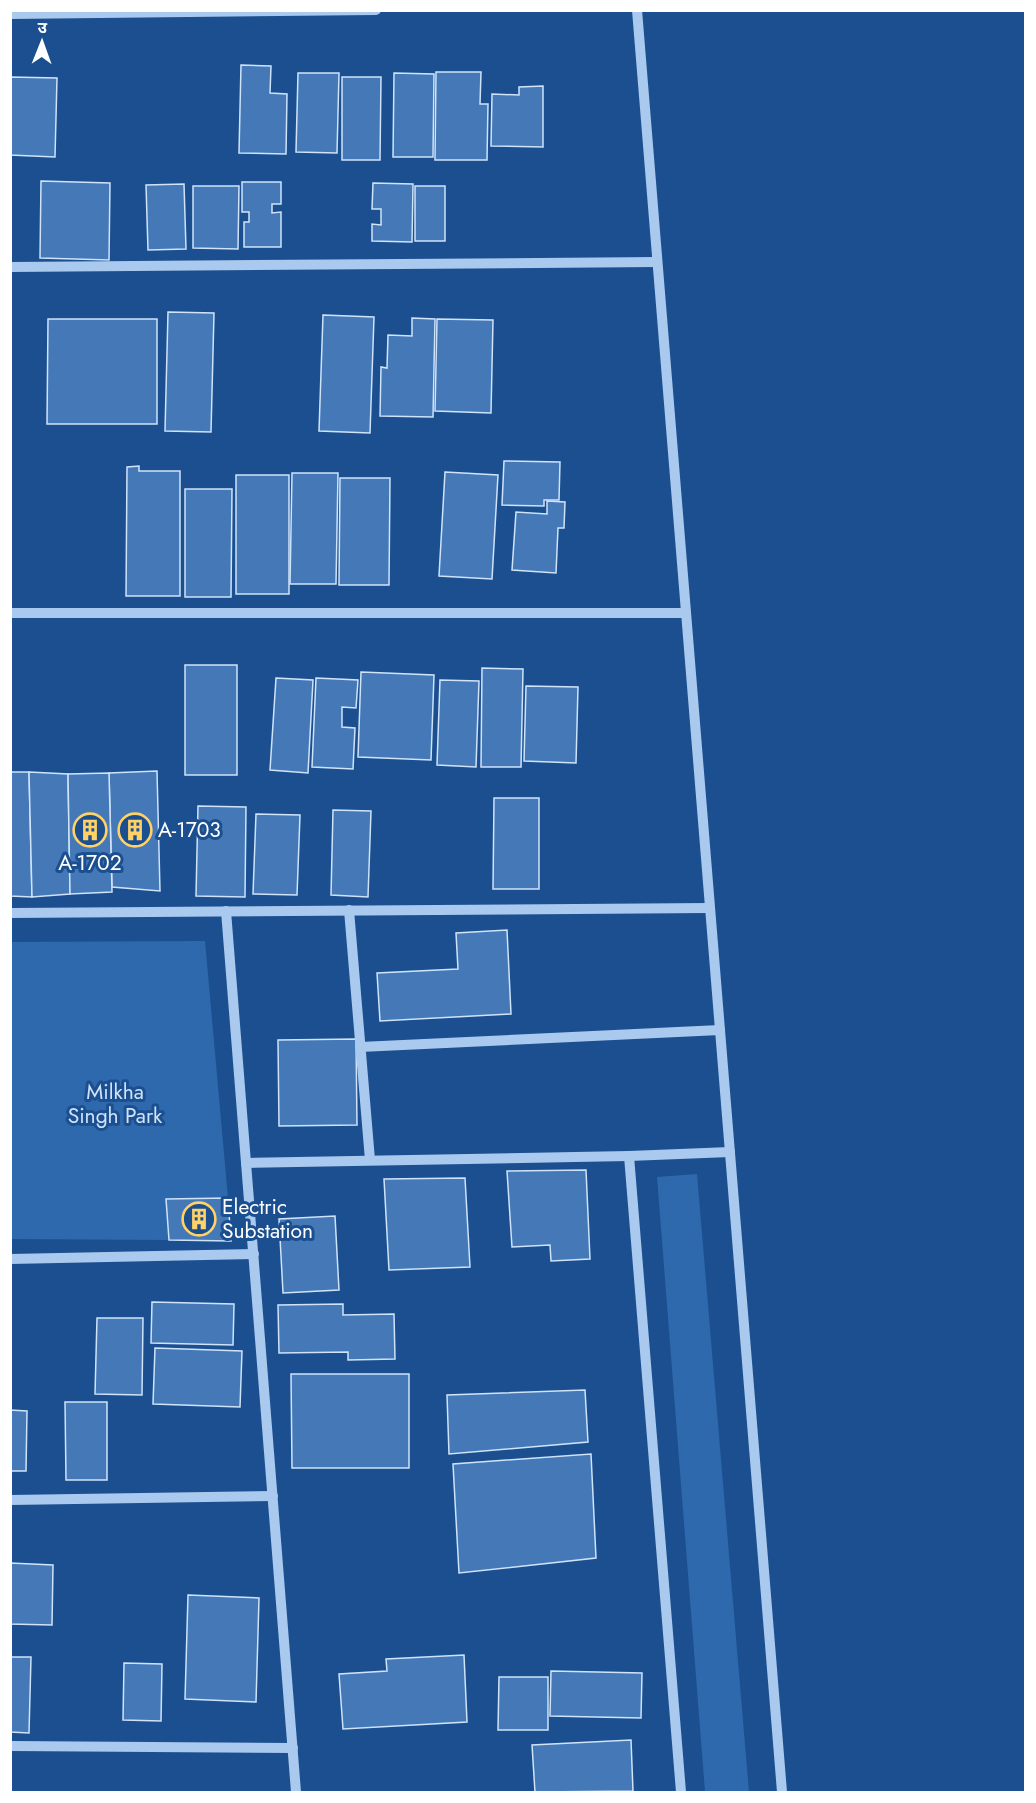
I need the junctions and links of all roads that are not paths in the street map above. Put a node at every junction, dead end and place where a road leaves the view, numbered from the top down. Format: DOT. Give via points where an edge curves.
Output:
graph roads {
  1 [pos="376,10"];
  2 [pos="637,10"];
  3 [pos="10,14"];
  4 [pos="657,262"];
  5 [pos="10,267"];
  6 [pos="10,613"];
  7 [pos="686,613"];
  8 [pos="710,908"];
  9 [pos="349,910"];
  10 [pos="226,911"];
  11 [pos="10,913"];
  12 [pos="720,1029"];
  13 [pos="360,1047"];
  14 [pos="730,1152"];
  15 [pos="629,1156"];
  16 [pos="370,1160"];
  17 [pos="246,1163"];
  18 [pos="254,1254"];
  19 [pos="10,1259"];
  20 [pos="273,1496"];
  21 [pos="10,1500"];
  22 [pos="10,1746"];
  23 [pos="293,1748"];
  24 [pos="296,1792"];
  25 [pos="681,1792"];
  26 [pos="782,1792"];
  1 -- 3 [label="street"];
  2 -- 4 [label="street"];
  4 -- 5 [label="street"];
  4 -- 7 [label="street"];
  6 -- 7 [label="street"];
  7 -- 8 [label="street"];
  8 -- 9 [label="street"];
  8 -- 12 [label="street"];
  9 -- 10 [label="street"];
  9 -- 13 [label="street"];
  10 -- 11 [label="street"];
  10 -- 17 [label="street"];
  12 -- 13 [label="street"];
  12 -- 14 [label="street"];
  13 -- 16 [label="street"];
  14 -- 15 [label="street"];
  14 -- 26 [label="street"];
  15 -- 16 [label="street"];
  15 -- 25 [label="street"];
  16 -- 17 [label="street"];
  17 -- 18 [label="street"];
  18 -- 19 [label="street"];
  18 -- 20 [label="street"];
  20 -- 21 [label="street"];
  20 -- 23 [label="street"];
  22 -- 23 [label="street"];
  23 -- 24 [label="street"];
}
